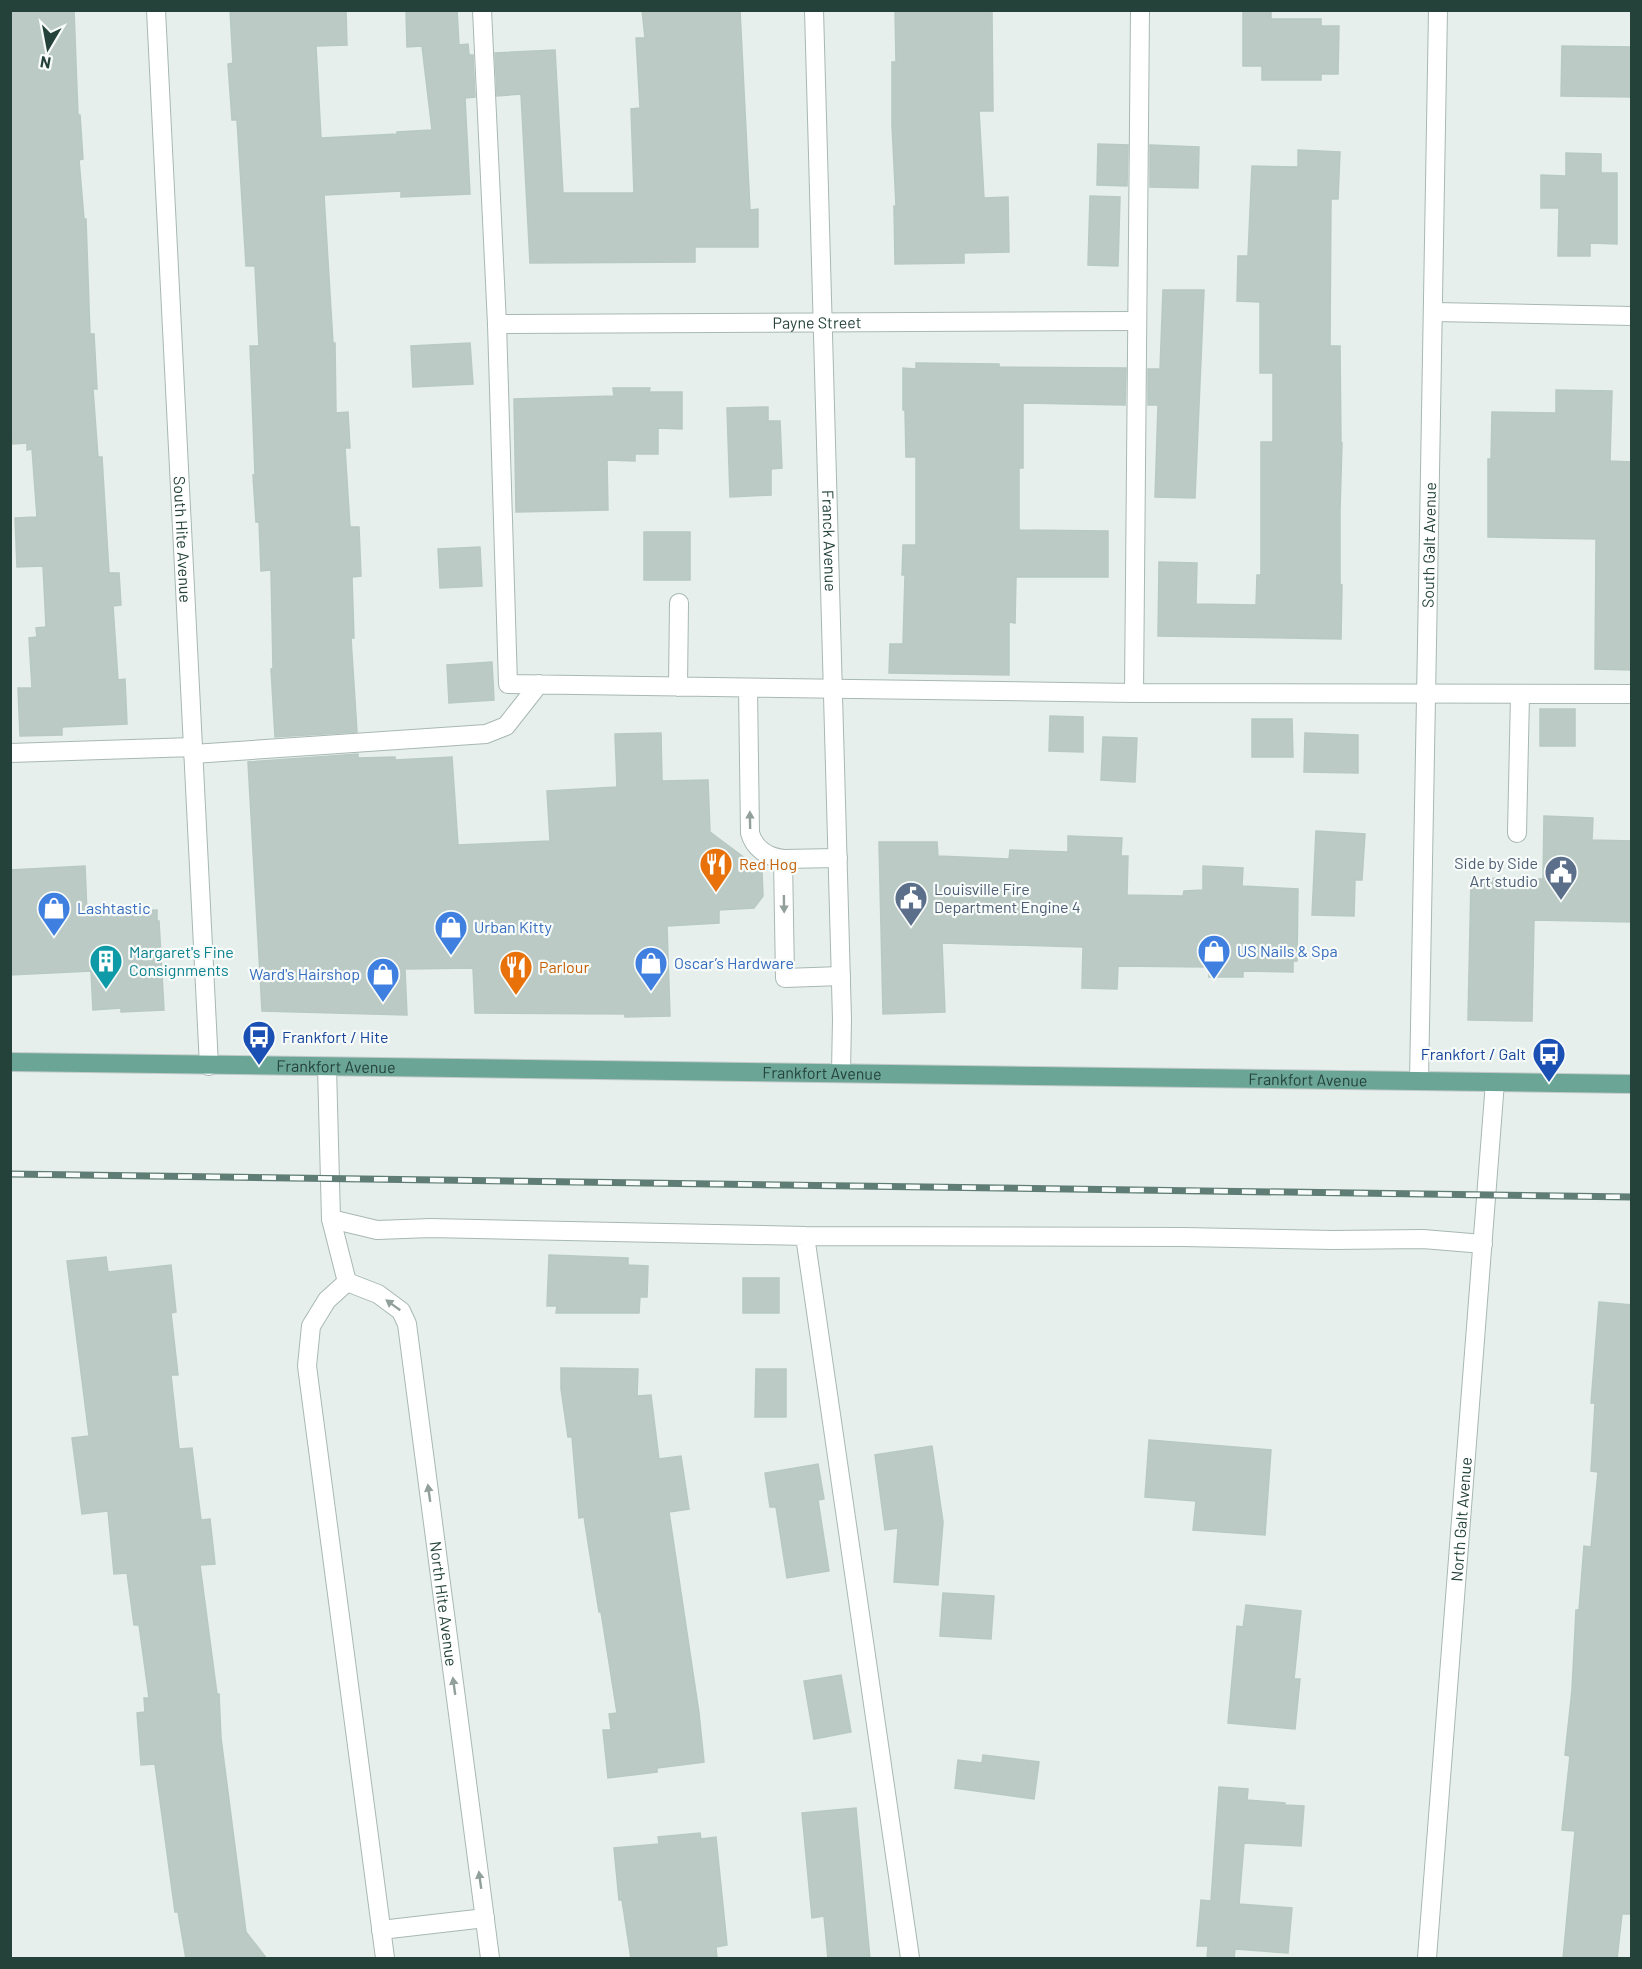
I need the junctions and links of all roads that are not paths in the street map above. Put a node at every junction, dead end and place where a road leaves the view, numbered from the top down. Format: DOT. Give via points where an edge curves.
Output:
graph roads {
  1 [pos="156,10"];
  2 [pos="482,10"];
  3 [pos="814,10"];
  4 [pos="1140,10"];
  5 [pos="1438,10"];
  6 [pos="1434,312"];
  7 [pos="1632,316"];
  8 [pos="1136,321"];
  9 [pos="822,322"];
  10 [pos="497,324"];
  11 [pos="679,603"];
  12 [pos="539,684"];
  13 [pos="678,687"];
  14 [pos="748,688"];
  15 [pos="835,689"];
  16 [pos="1134,693"];
  17 [pos="1632,694"];
  18 [pos="1425,695"];
  19 [pos="1520,695"];
  20 [pos="193,750"];
  21 [pos="10,753"];
  22 [pos="1517,833"];
  23 [pos="838,858"];
  24 [pos="783,859"];
  25 [pos="841,976"];
  26 [pos="10,1062"];
  27 [pos="209,1066"];
  28 [pos="327,1067"];
  29 [pos="841,1072"];
  30 [pos="1419,1081"];
  31 [pos="1494,1082"];
  32 [pos="1632,1084"];
  33 [pos="331,1219"];
  34 [pos="805,1236"];
  35 [pos="1483,1244"];
  36 [pos="347,1282"];
  37 [pos="485,1918"];
  38 [pos="381,1930"];
  39 [pos="385,1959"];
  40 [pos="490,1959"];
  41 [pos="910,1959"];
  42 [pos="1427,1959"];
  1 -- 20 [label="street, South Hite Avenue"];
  2 -- 10 [label="street"];
  3 -- 9 [label="street, Franck Avenue"];
  4 -- 8 [label="street"];
  5 -- 6 [label="street, South Galt Avenue"];
  6 -- 7 [label="street"];
  6 -- 18 [label="street, South Galt Avenue"];
  8 -- 9 [label="street, Payne Street"];
  8 -- 16 [label="street"];
  9 -- 10 [label="street, Payne Street"];
  9 -- 15 [label="street, Franck Avenue"];
  10 -- 12 [label="street" via="508,684"];
  11 -- 13 [label="street"];
  12 -- 13 [label="street"];
  12 -- 20 [label="street" via="506,726 486,734"];
  13 -- 14 [label="street"];
  14 -- 15 [label="street"];
  24 -- 14 [label="street, one-way" via="760,850 750,833"];
  15 -- 16 [label="street"];
  15 -- 23 [label="street, Franck Avenue"];
  16 -- 18 [label="street"];
  17 -- 19 [label="street"];
  18 -- 19 [label="street"];
  18 -- 30 [label="street, South Galt Avenue"];
  19 -- 22 [label="street"];
  20 -- 21 [label="street"];
  20 -- 27 [label="street, South Hite Avenue"];
  23 -- 24 [label="street"];
  23 -- 25 [label="street, Franck Avenue"];
  24 -- 25 [label="street, one-way" via="785,978"];
  25 -- 29 [label="street, Franck Avenue"];
  26 -- 27 [label="main road, Frankfort Avenue"];
  27 -- 28 [label="main road, Frankfort Avenue"];
  28 -- 29 [label="main road, Frankfort Avenue"];
  28 -- 33 [label="street"];
  29 -- 30 [label="main road, Frankfort Avenue"];
  30 -- 31 [label="main road, Frankfort Avenue"];
  31 -- 32 [label="main road, Frankfort Avenue"];
  31 -- 35 [label="street, North Galt Avenue"];
  33 -- 34 [label="street" via="377,1230"];
  33 -- 36 [label="street"];
  34 -- 35 [label="street" via="1423,1239"];
  34 -- 41 [label="street"];
  35 -- 42 [label="street, North Galt Avenue"];
  37 -- 36 [label="street, North Hite Avenue, one-way" via="407,1324 401,1311 378,1294"];
  36 -- 38 [label="street" via="327,1300 311,1326 307,1366"];
  37 -- 38 [label="street"];
  37 -- 40 [label="street, North Hite Avenue"];
  38 -- 39 [label="street"];
}
